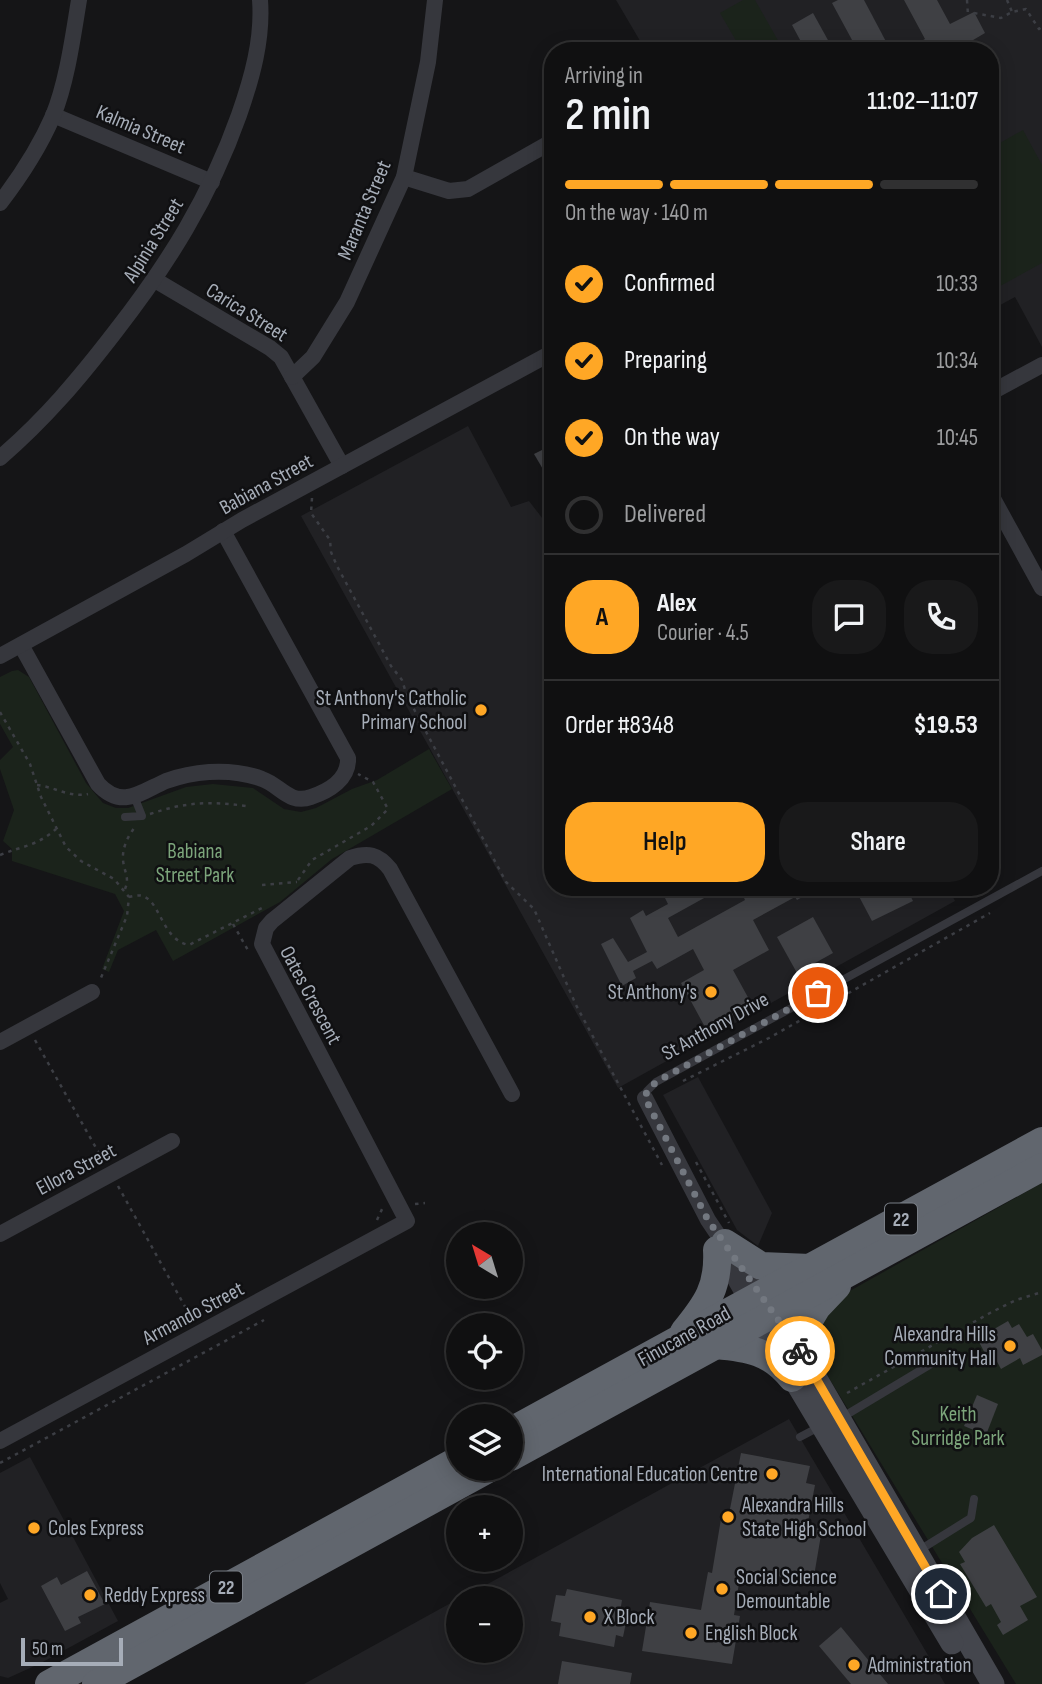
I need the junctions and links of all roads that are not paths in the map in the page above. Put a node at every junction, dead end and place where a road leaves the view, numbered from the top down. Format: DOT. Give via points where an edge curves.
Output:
graph roads {
  1 [pos="79,0"];
  2 [pos="260,0"];
  3 [pos="435,0"];
  4 [pos="53,115"];
  5 [pos="544,146"];
  6 [pos="404,177"];
  7 [pos="212,182"];
  8 [pos="0,203"];
  9 [pos="155,281"];
  10 [pos="544,357"];
  11 [pos="1042,365"];
  12 [pos="292,377"];
  13 [pos="999,388"];
  14 [pos="0,458"];
  15 [pos="342,466"];
  16 [pos="999,509"];
  17 [pos="223,531"];
  18 [pos="1042,588"];
  19 [pos="21,645"];
  20 [pos="0,656"];
  21 [pos="134,796"];
  22 [pos="125,817"];
  23 [pos="1042,871"];
  24 [pos="999,895"];
  25 [pos="996,896"];
  26 [pos="92,992"];
  27 [pos="0,1042"];
  28 [pos="512,1094"];
  29 [pos="645,1098"];
  30 [pos="172,1141"];
  31 [pos="1042,1141"];
  32 [pos="1042,1167"];
  33 [pos="407,1221"];
  34 [pos="0,1234"];
  35 [pos="726,1242"];
  36 [pos="810,1268"];
  37 [pos="850,1272"];
  38 [pos="760,1308"];
  39 [pos="678,1340"];
  40 [pos="716,1345"];
  41 [pos="946,1355"];
  42 [pos="798,1368"];
  43 [pos="830,1416"];
  44 [pos="523,1424"];
  45 [pos="800,1437"];
  46 [pos="0,1441"];
  47 [pos="523,1450"];
  48 [pos="446,1467"];
  49 [pos="466,1481"];
  50 [pos="974,1499"];
  51 [pos="910,1557"];
  52 [pos="49,1684"];
  53 [pos="96,1684"];
  54 [pos="977,1684"];
  55 [pos="993,1684"];
  1 -- 4 [label="street"];
  2 -- 7 [label="street, Alpinia Street" via="257,51 248,88"];
  3 -- 6 [label="street, Maranta Street" via="428,62"];
  4 -- 7 [label="street, Kalmia Street"];
  4 -- 8 [label="street"];
  5 -- 6 [label="street" via="468,189 449,191"];
  6 -- 12 [label="street, Maranta Street" via="347,302 313,356"];
  7 -- 9 [label="street, Alpinia Street"];
  9 -- 12 [label="street, Carica Street" via="270,348"];
  9 -- 14 [label="street, Alpinia Street" via="73,387"];
  10 -- 15 [label="street, Babiana Street"];
  11 -- 13 [label="street"];
  12 -- 15 [label="street, Carica Street"];
  15 -- 17 [label="street, Babiana Street"];
  16 -- 18 [label="street"];
  17 -- 19 [label="street, Babiana Street"];
  17 -- 21 [label="street" via="348,758 347,771 338,782 300,800 262,778 213,772 168,780"];
  19 -- 20 [label="street, Babiana Street"];
  19 -- 21 [label="street" via="100,786 114,796"];
  21 -- 22 [label="lane" via="142,816"];
  23 -- 24 [label="lane, St Anthony Drive"];
  25 -- 29 [label="lane, St Anthony Drive" via="656,1082"];
  26 -- 27 [label="street"];
  28 -- 33 [label="street, Oates Crescent" via="383,861 374,855 350,858 272,921 261,944 264,953"];
  29 -- 35 [label="street, St Anthony Drive" via="708,1220"];
  30 -- 34 [label="street, Ellora Street"];
  31 -- 36 [label="highway, Finucane Road / 22"];
  32 -- 37 [label="highway, Finucane Road / 22"];
  33 -- 46 [label="street, Armando Street"];
  35 -- 36 [label="highway" via="761,1266"];
  35 -- 38 [label="street, St Anthony Drive"];
  35 -- 39 [label="highway" via="708,1302"];
  36 -- 38 [label="highway, Finucane Road / 22"];
  37 -- 38 [label="highway, Finucane Road / 22"];
  37 -- 42 [label="highway" via="808,1322"];
  38 -- 39 [label="highway, Finucane Road / 22"];
  38 -- 40 [label="highway, Finucane Road / 22"];
  38 -- 42 [label="main road"];
  39 -- 44 [label="highway, Finucane Road / 22"];
  40 -- 42 [label="highway" via="750,1348"];
  40 -- 47 [label="highway, Finucane Road / 22"];
  41 -- 43 [label="lane"];
  42 -- 43 [label="main road"];
  43 -- 45 [label="lane"];
  43 -- 51 [label="main road"];
  48 -- 52 [label="highway, 22"];
  49 -- 53 [label="highway, 22"];
  50 -- 51 [label="lane" via="971,1518"];
  51 -- 54 [label="main road"];
  51 -- 55 [label="main road"];
}
